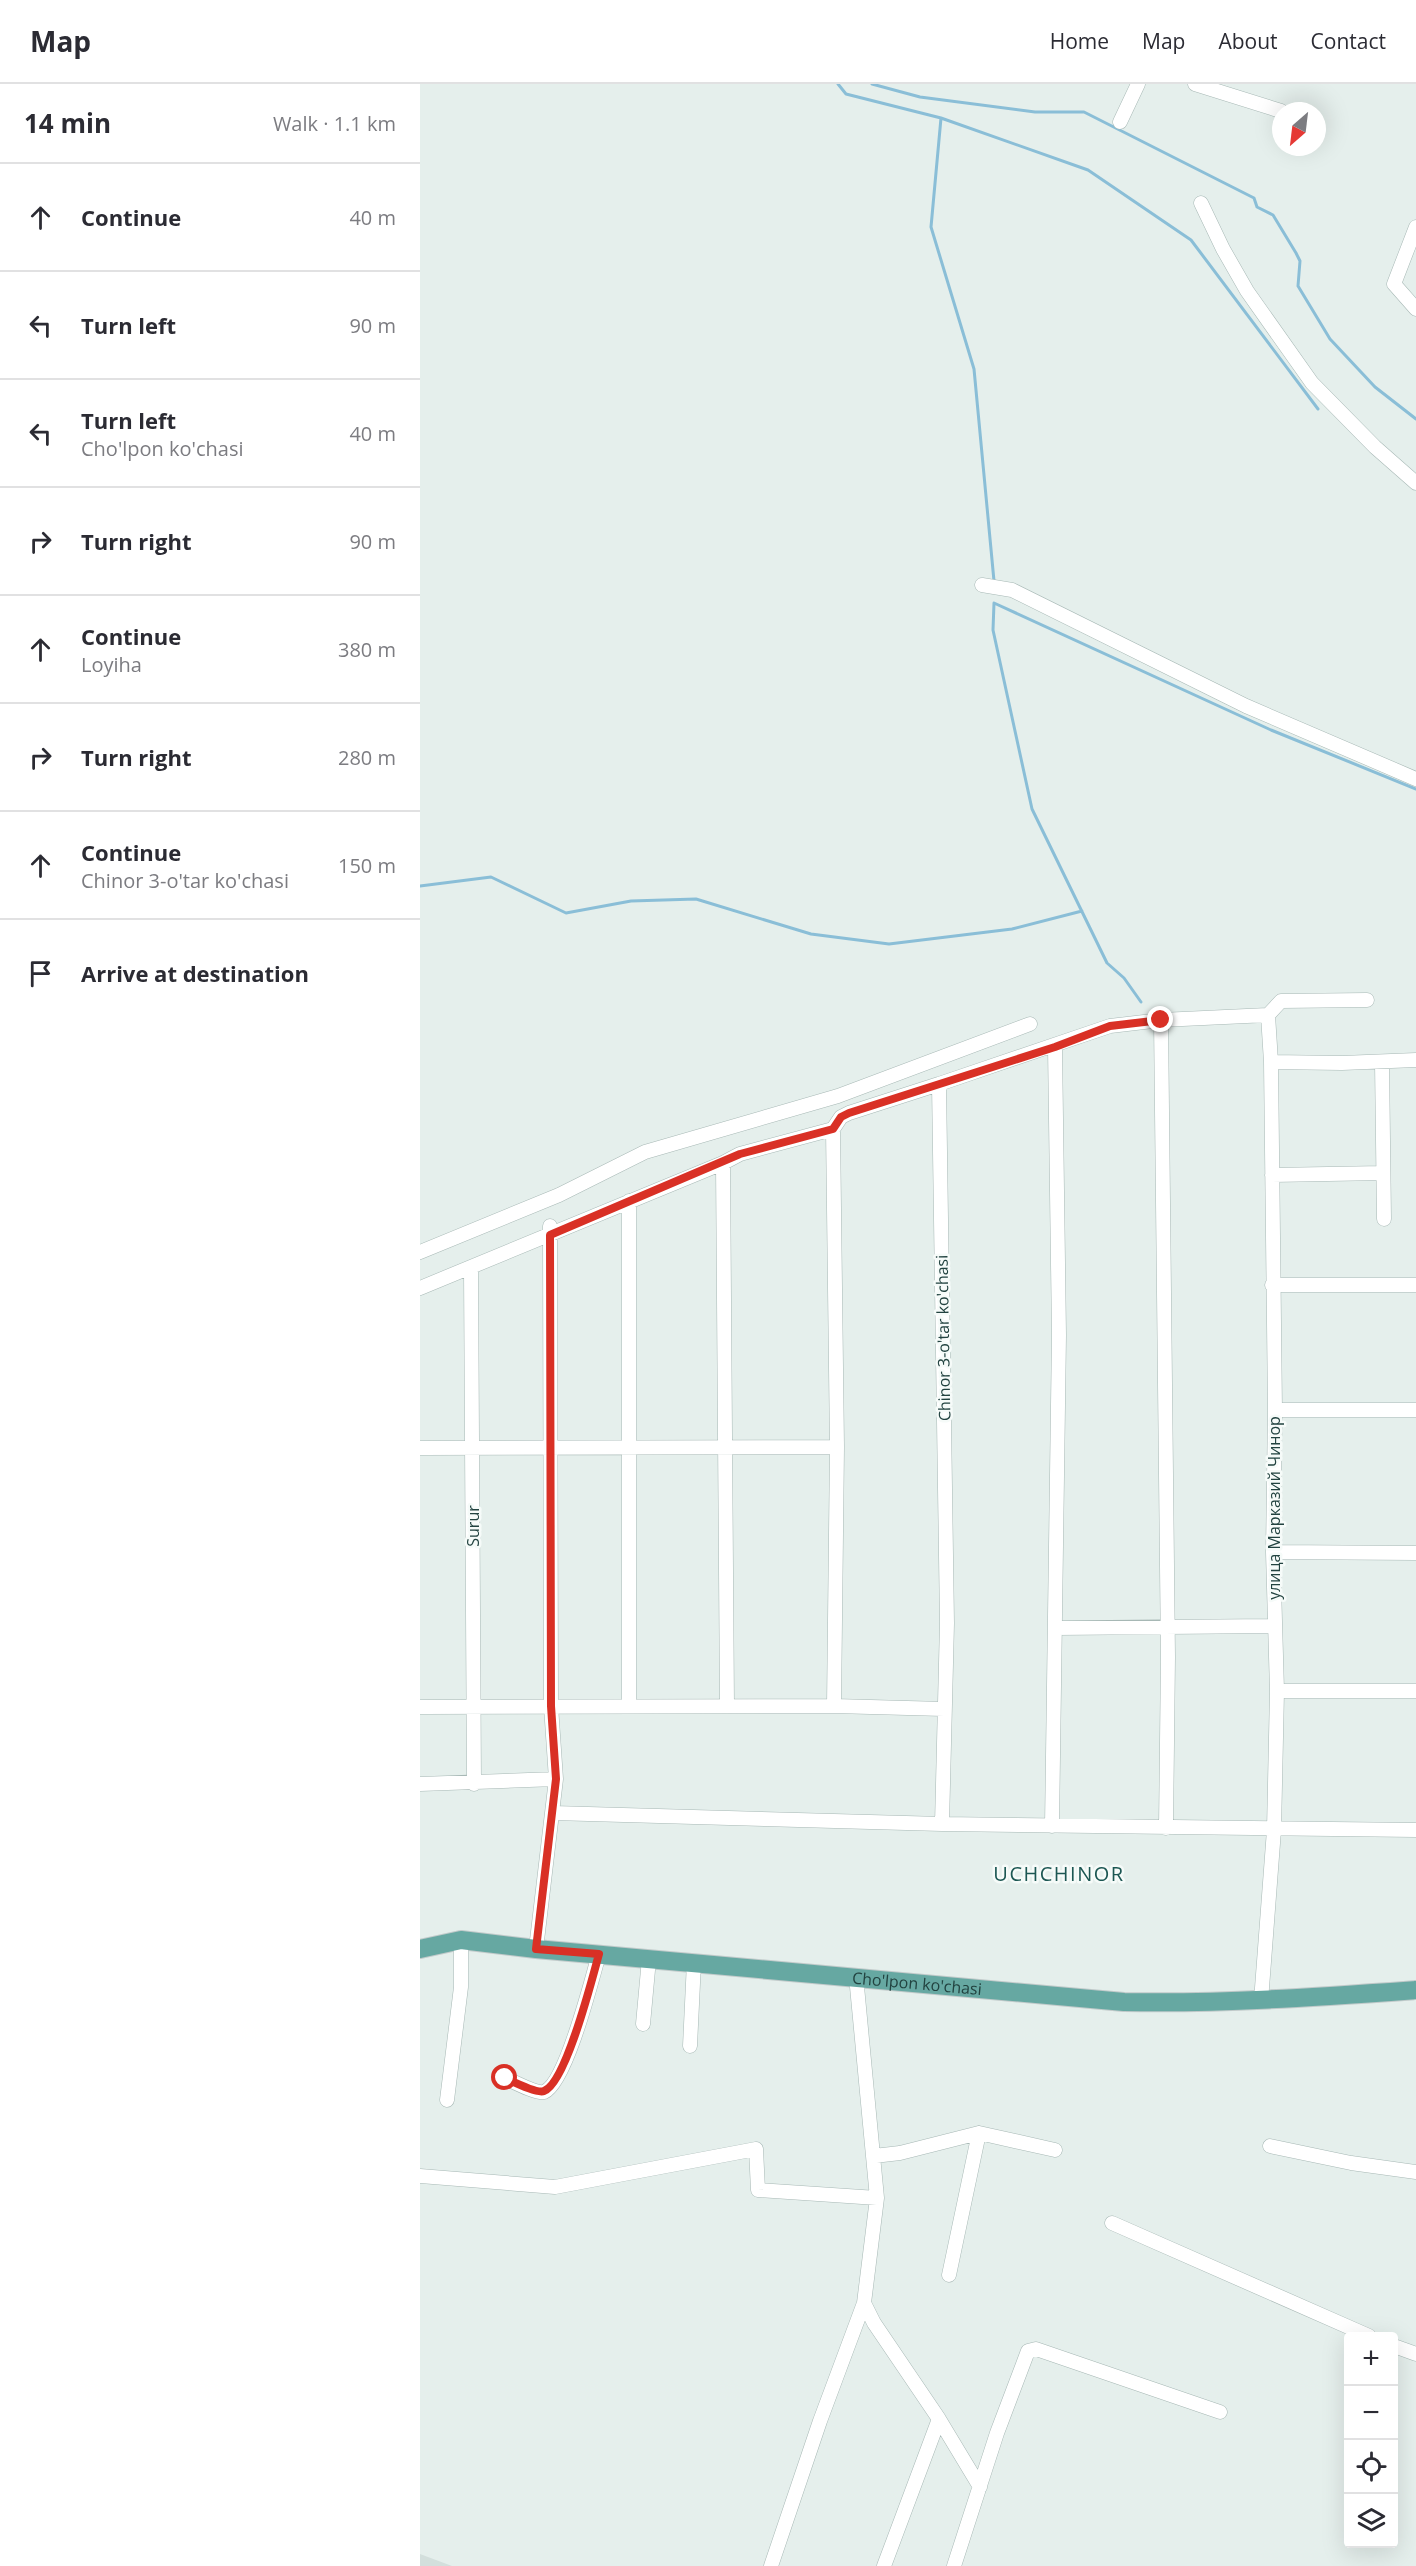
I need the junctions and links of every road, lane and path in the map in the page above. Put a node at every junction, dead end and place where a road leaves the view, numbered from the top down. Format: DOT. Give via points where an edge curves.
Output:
graph roads {
  1 [pos="1138,84"];
  2 [pos="1195,84"];
  3 [pos="1272,108"];
  4 [pos="1120,122"];
  5 [pos="1201,203"];
  6 [pos="1416,227"];
  7 [pos="1416,309"];
  8 [pos="1416,483"];
  9 [pos="982,585"];
  10 [pos="1416,779"];
  11 [pos="1367,1000"];
  12 [pos="1268,1015"];
  13 [pos="1161,1020"];
  14 [pos="1030,1024"];
  15 [pos="1055,1047"];
  16 [pos="953,1053"];
  17 [pos="1416,1060"];
  18 [pos="1271,1062"];
  19 [pos="1382,1062"];
  20 [pos="959,1078"];
  21 [pos="939,1084"];
  22 [pos="833,1129"];
  23 [pos="723,1163"];
  24 [pos="1383,1173"];
  25 [pos="1272,1175"];
  26 [pos="629,1201"];
  27 [pos="1384,1219"];
  28 [pos="550,1230"];
  29 [pos="420,1252"];
  30 [pos="471,1269"];
  31 [pos="1272,1285"];
  32 [pos="1416,1285"];
  33 [pos="420,1288"];
  34 [pos="1275,1410"];
  35 [pos="1416,1410"];
  36 [pos="837,1447"];
  37 [pos="420,1448"];
  38 [pos="472,1448"];
  39 [pos="551,1448"];
  40 [pos="629,1448"];
  41 [pos="725,1448"];
  42 [pos="1273,1552"];
  43 [pos="1416,1553"];
  44 [pos="1274,1626"];
  45 [pos="1056,1628"];
  46 [pos="1167,1629"];
  47 [pos="1277,1691"];
  48 [pos="1416,1691"];
  49 [pos="473,1706"];
  50 [pos="551,1706"];
  51 [pos="629,1706"];
  52 [pos="727,1706"];
  53 [pos="834,1706"];
  54 [pos="420,1707"];
  55 [pos="944,1709"];
  56 [pos="556,1779"];
  57 [pos="420,1784"];
  58 [pos="474,1784"];
  59 [pos="553,1813"];
  60 [pos="942,1824"];
  61 [pos="1052,1826"];
  62 [pos="1166,1828"];
  63 [pos="1274,1830"];
  64 [pos="1416,1830"];
  65 [pos="461,1940"];
  66 [pos="420,1949"];
  67 [pos="536,1949"];
  68 [pos="599,1954"];
  69 [pos="649,1959"];
  70 [pos="694,1962"];
  71 [pos="855,1976"];
  72 [pos="1416,1990"];
  73 [pos="1261,2001"];
  74 [pos="643,2024"];
  75 [pos="690,2046"];
  76 [pos="505,2078"];
  77 [pos="447,2100"];
  78 [pos="979,2133"];
  79 [pos="1270,2146"];
  80 [pos="1055,2150"];
  81 [pos="874,2156"];
  82 [pos="1416,2172"];
  83 [pos="420,2176"];
  84 [pos="877,2198"];
  85 [pos="1112,2223"];
  86 [pos="949,2275"];
  87 [pos="864,2303"];
  88 [pos="1358,2332"];
  89 [pos="1398,2347"];
  90 [pos="1416,2354"];
  91 [pos="1220,2412"];
  92 [pos="939,2419"];
  93 [pos="980,2487"];
  94 [pos="771,2566"];
  95 [pos="884,2566"];
  96 [pos="954,2566"];
  1 -- 4 [label="street"];
  2 -- 3 [label="street"];
  5 -- 8 [label="street" via="1260,313 1312,383"];
  6 -- 7 [label="street" via="1394,285"];
  9 -- 10 [label="street" via="1012,590 1246,706"];
  11 -- 12 [label="street" via="1281,1001"];
  12 -- 13 [label="street"];
  12 -- 18 [label="street, улица Марказий Чинор"];
  13 -- 15 [label="street" via="1110,1026"];
  13 -- 46 [label="street"];
  14 -- 16 [label="street"];
  15 -- 20 [label="street"];
  15 -- 45 [label="street" via="1059,1335"];
  16 -- 20 [label="street"];
  16 -- 29 [label="street" via="838,1096 645,1152 559,1196"];
  17 -- 19 [label="street"];
  18 -- 19 [label="street"];
  18 -- 25 [label="street, улица Марказий Чинор"];
  19 -- 24 [label="street"];
  20 -- 21 [label="street"];
  21 -- 22 [label="street" via="849,1113"];
  21 -- 55 [label="street, Chinor 3-o'tar ko'chasi" via="947,1623"];
  22 -- 23 [label="street" via="740,1154"];
  22 -- 36 [label="street"];
  23 -- 26 [label="street"];
  23 -- 41 [label="street"];
  24 -- 25 [label="street"];
  24 -- 27 [label="street"];
  25 -- 31 [label="street, улица Марказий Чинор"];
  26 -- 28 [label="street"];
  26 -- 40 [label="street"];
  28 -- 30 [label="street"];
  28 -- 39 [label="street"];
  30 -- 33 [label="street"];
  30 -- 38 [label="street, Surur"];
  31 -- 32 [label="street"];
  31 -- 34 [label="street, улица Марказий Чинор"];
  34 -- 35 [label="street"];
  34 -- 42 [label="street, улица Марказий Чинор"];
  36 -- 41 [label="street"];
  36 -- 53 [label="street"];
  37 -- 38 [label="street"];
  38 -- 39 [label="street"];
  38 -- 49 [label="street, Surur"];
  39 -- 40 [label="street"];
  39 -- 50 [label="street"];
  40 -- 41 [label="street"];
  40 -- 51 [label="street"];
  41 -- 52 [label="street"];
  42 -- 43 [label="street"];
  42 -- 44 [label="street, улица Марказий Чинор"];
  44 -- 46 [label="street"];
  44 -- 47 [label="street, улица Марказий Чинор"];
  45 -- 46 [label="street"];
  45 -- 61 [label="street"];
  46 -- 62 [label="street"];
  47 -- 48 [label="street"];
  47 -- 63 [label="street, улица Марказий Чинор"];
  49 -- 50 [label="street"];
  49 -- 54 [label="street"];
  49 -- 58 [label="street, Surur"];
  50 -- 51 [label="street"];
  50 -- 56 [label="street"];
  51 -- 52 [label="street"];
  52 -- 53 [label="street"];
  53 -- 55 [label="street"];
  55 -- 60 [label="street, Chinor 3-o'tar ko'chasi"];
  56 -- 58 [label="street"];
  56 -- 59 [label="street"];
  57 -- 58 [label="street"];
  59 -- 60 [label="street"];
  59 -- 67 [label="street"];
  60 -- 61 [label="street"];
  61 -- 62 [label="street"];
  62 -- 63 [label="street"];
  63 -- 64 [label="street"];
  63 -- 73 [label="street, улица Марказий Чинор"];
  65 -- 66 [label="main road, Cho'lpon ko'chasi"];
  65 -- 67 [label="main road, Cho'lpon ko'chasi"];
  65 -- 77 [label="street" via="461,1987"];
  67 -- 68 [label="main road, Cho'lpon ko'chasi"];
  68 -- 69 [label="main road, Cho'lpon ko'chasi"];
  68 -- 76 [label="street" via="567,2060 556,2082 538,2092"];
  69 -- 70 [label="main road, Cho'lpon ko'chasi"];
  69 -- 74 [label="street"];
  70 -- 71 [label="main road, Cho'lpon ko'chasi"];
  70 -- 75 [label="street"];
  71 -- 73 [label="main road, Cho'lpon ko'chasi" via="1124,2001"];
  71 -- 81 [label="street"];
  72 -- 73 [label="main road, Cho'lpon ko'chasi"];
  78 -- 80 [label="street"];
  78 -- 81 [label="street"];
  78 -- 86 [label="street"];
  79 -- 82 [label="street"];
  81 -- 84 [label="street"];
  83 -- 84 [label="street" via="555,2187 756,2149 758,2190"];
  84 -- 87 [label="street"];
  85 -- 88 [label="street"];
  87 -- 92 [label="street"];
  87 -- 94 [label="street"];
  89 -- 90 [label="street"];
  91 -- 93 [label="street" via="1036,2349 1028,2351"];
  92 -- 93 [label="street"];
  92 -- 95 [label="street"];
  93 -- 96 [label="street"];
}
